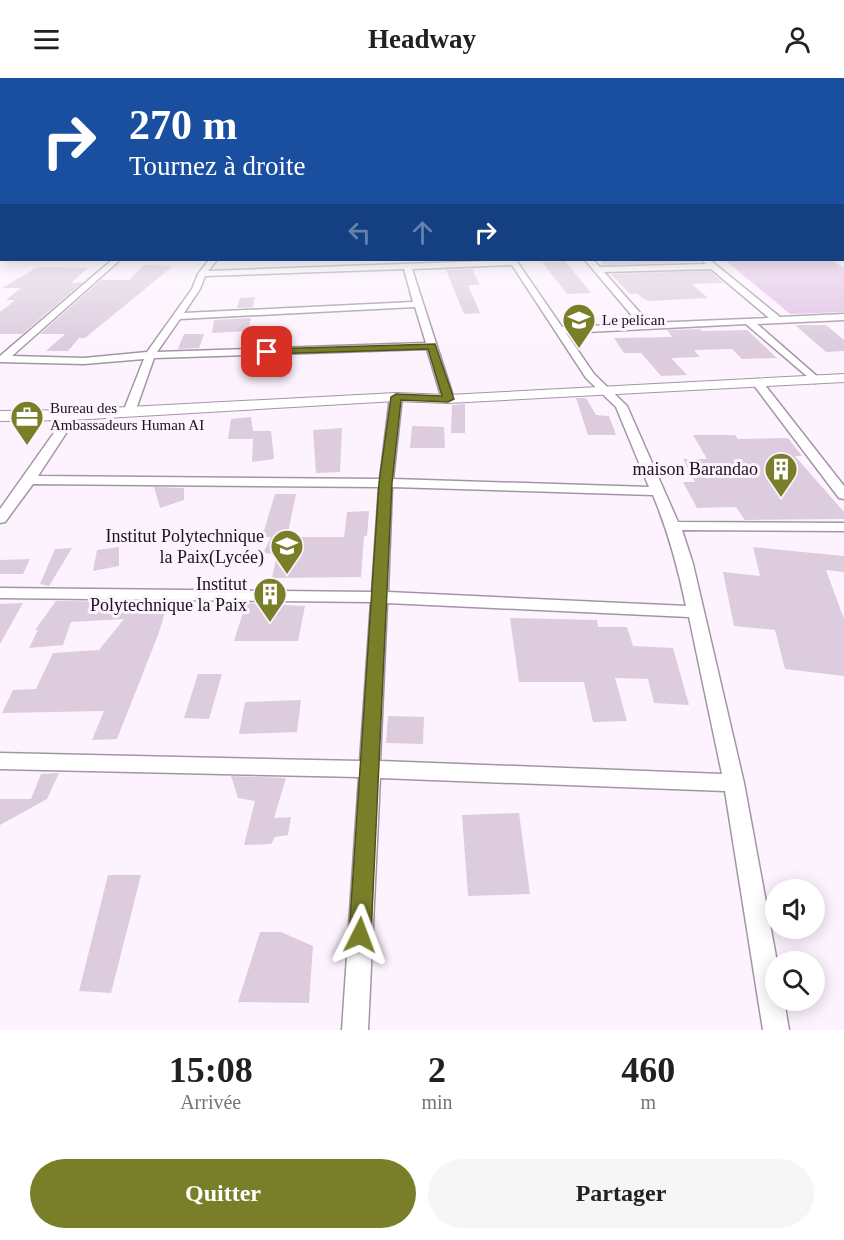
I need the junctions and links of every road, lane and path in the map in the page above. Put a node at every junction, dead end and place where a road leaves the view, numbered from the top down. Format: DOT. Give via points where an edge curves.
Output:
graph roads {
  1 [pos="115,261"];
  2 [pos="212,261"];
  3 [pos="513,261"];
  4 [pos="590,261"];
  5 [pos="707,261"];
  6 [pos="714,266"];
  7 [pos="407,267"];
  8 [pos="598,270"];
  9 [pos="202,274"];
  10 [pos="419,304"];
  11 [pos="176,316"];
  12 [pos="844,317"];
  13 [pos="778,320"];
  14 [pos="748,321"];
  15 [pos="646,326"];
  16 [pos="559,330"];
  17 [pos="432,346"];
  18 [pos="150,356"];
  19 [pos="1,359"];
  20 [pos="844,378"];
  21 [pos="815,380"];
  22 [pos="757,382"];
  23 [pos="605,390"];
  24 [pos="396,397"];
  25 [pos="448,399"];
  26 [pos="129,412"];
  27 [pos="72,415"];
  28 [pos="0,416"];
  29 [pos="29,480"];
  30 [pos="386,483"];
  31 [pos="659,491"];
  32 [pos="844,495"];
  33 [pos="0,519"];
  34 [pos="673,526"];
  35 [pos="844,527"];
  36 [pos="0,593"];
  37 [pos="380,597"];
  38 [pos="694,612"];
  39 [pos="0,761"];
  40 [pos="370,769"];
  41 [pos="734,783"];
  42 [pos="355,1030"];
  43 [pos="776,1030"];
  1 -- 19 [label="street"];
  2 -- 9 [label="street"];
  3 -- 7 [label="street"];
  3 -- 16 [label="street"];
  4 -- 8 [label="street"];
  5 -- 6 [label="street"];
  6 -- 8 [label="street"];
  6 -- 13 [label="street"];
  7 -- 9 [label="street"];
  7 -- 10 [label="street"];
  8 -- 15 [label="street"];
  9 -- 11 [label="street" via="196,290"];
  10 -- 11 [label="street"];
  10 -- 17 [label="street"];
  11 -- 18 [label="street"];
  12 -- 13 [label="street"];
  13 -- 14 [label="street"];
  14 -- 15 [label="street"];
  14 -- 21 [label="street"];
  15 -- 16 [label="street"];
  16 -- 23 [label="street"];
  17 -- 18 [label="street"];
  17 -- 25 [label="street"];
  18 -- 19 [label="street" via="84,361"];
  18 -- 26 [label="street"];
  20 -- 21 [label="street"];
  21 -- 22 [label="street"];
  22 -- 23 [label="street"];
  22 -- 32 [label="street"];
  23 -- 25 [label="street"];
  23 -- 31 [label="street" via="621,406"];
  24 -- 25 [label="street"];
  24 -- 26 [label="street"];
  24 -- 30 [label="street"];
  26 -- 27 [label="street"];
  27 -- 28 [label="street"];
  27 -- 29 [label="street"];
  29 -- 30 [label="street"];
  29 -- 33 [label="street"];
  30 -- 31 [label="street"];
  30 -- 37 [label="street"];
  31 -- 34 [label="street"];
  34 -- 35 [label="street"];
  34 -- 38 [label="street"];
  36 -- 37 [label="street"];
  37 -- 38 [label="street"];
  37 -- 40 [label="street"];
  38 -- 41 [label="street"];
  39 -- 40 [label="street"];
  40 -- 41 [label="street"];
  40 -- 42 [label="street"];
  41 -- 43 [label="street"];
}
